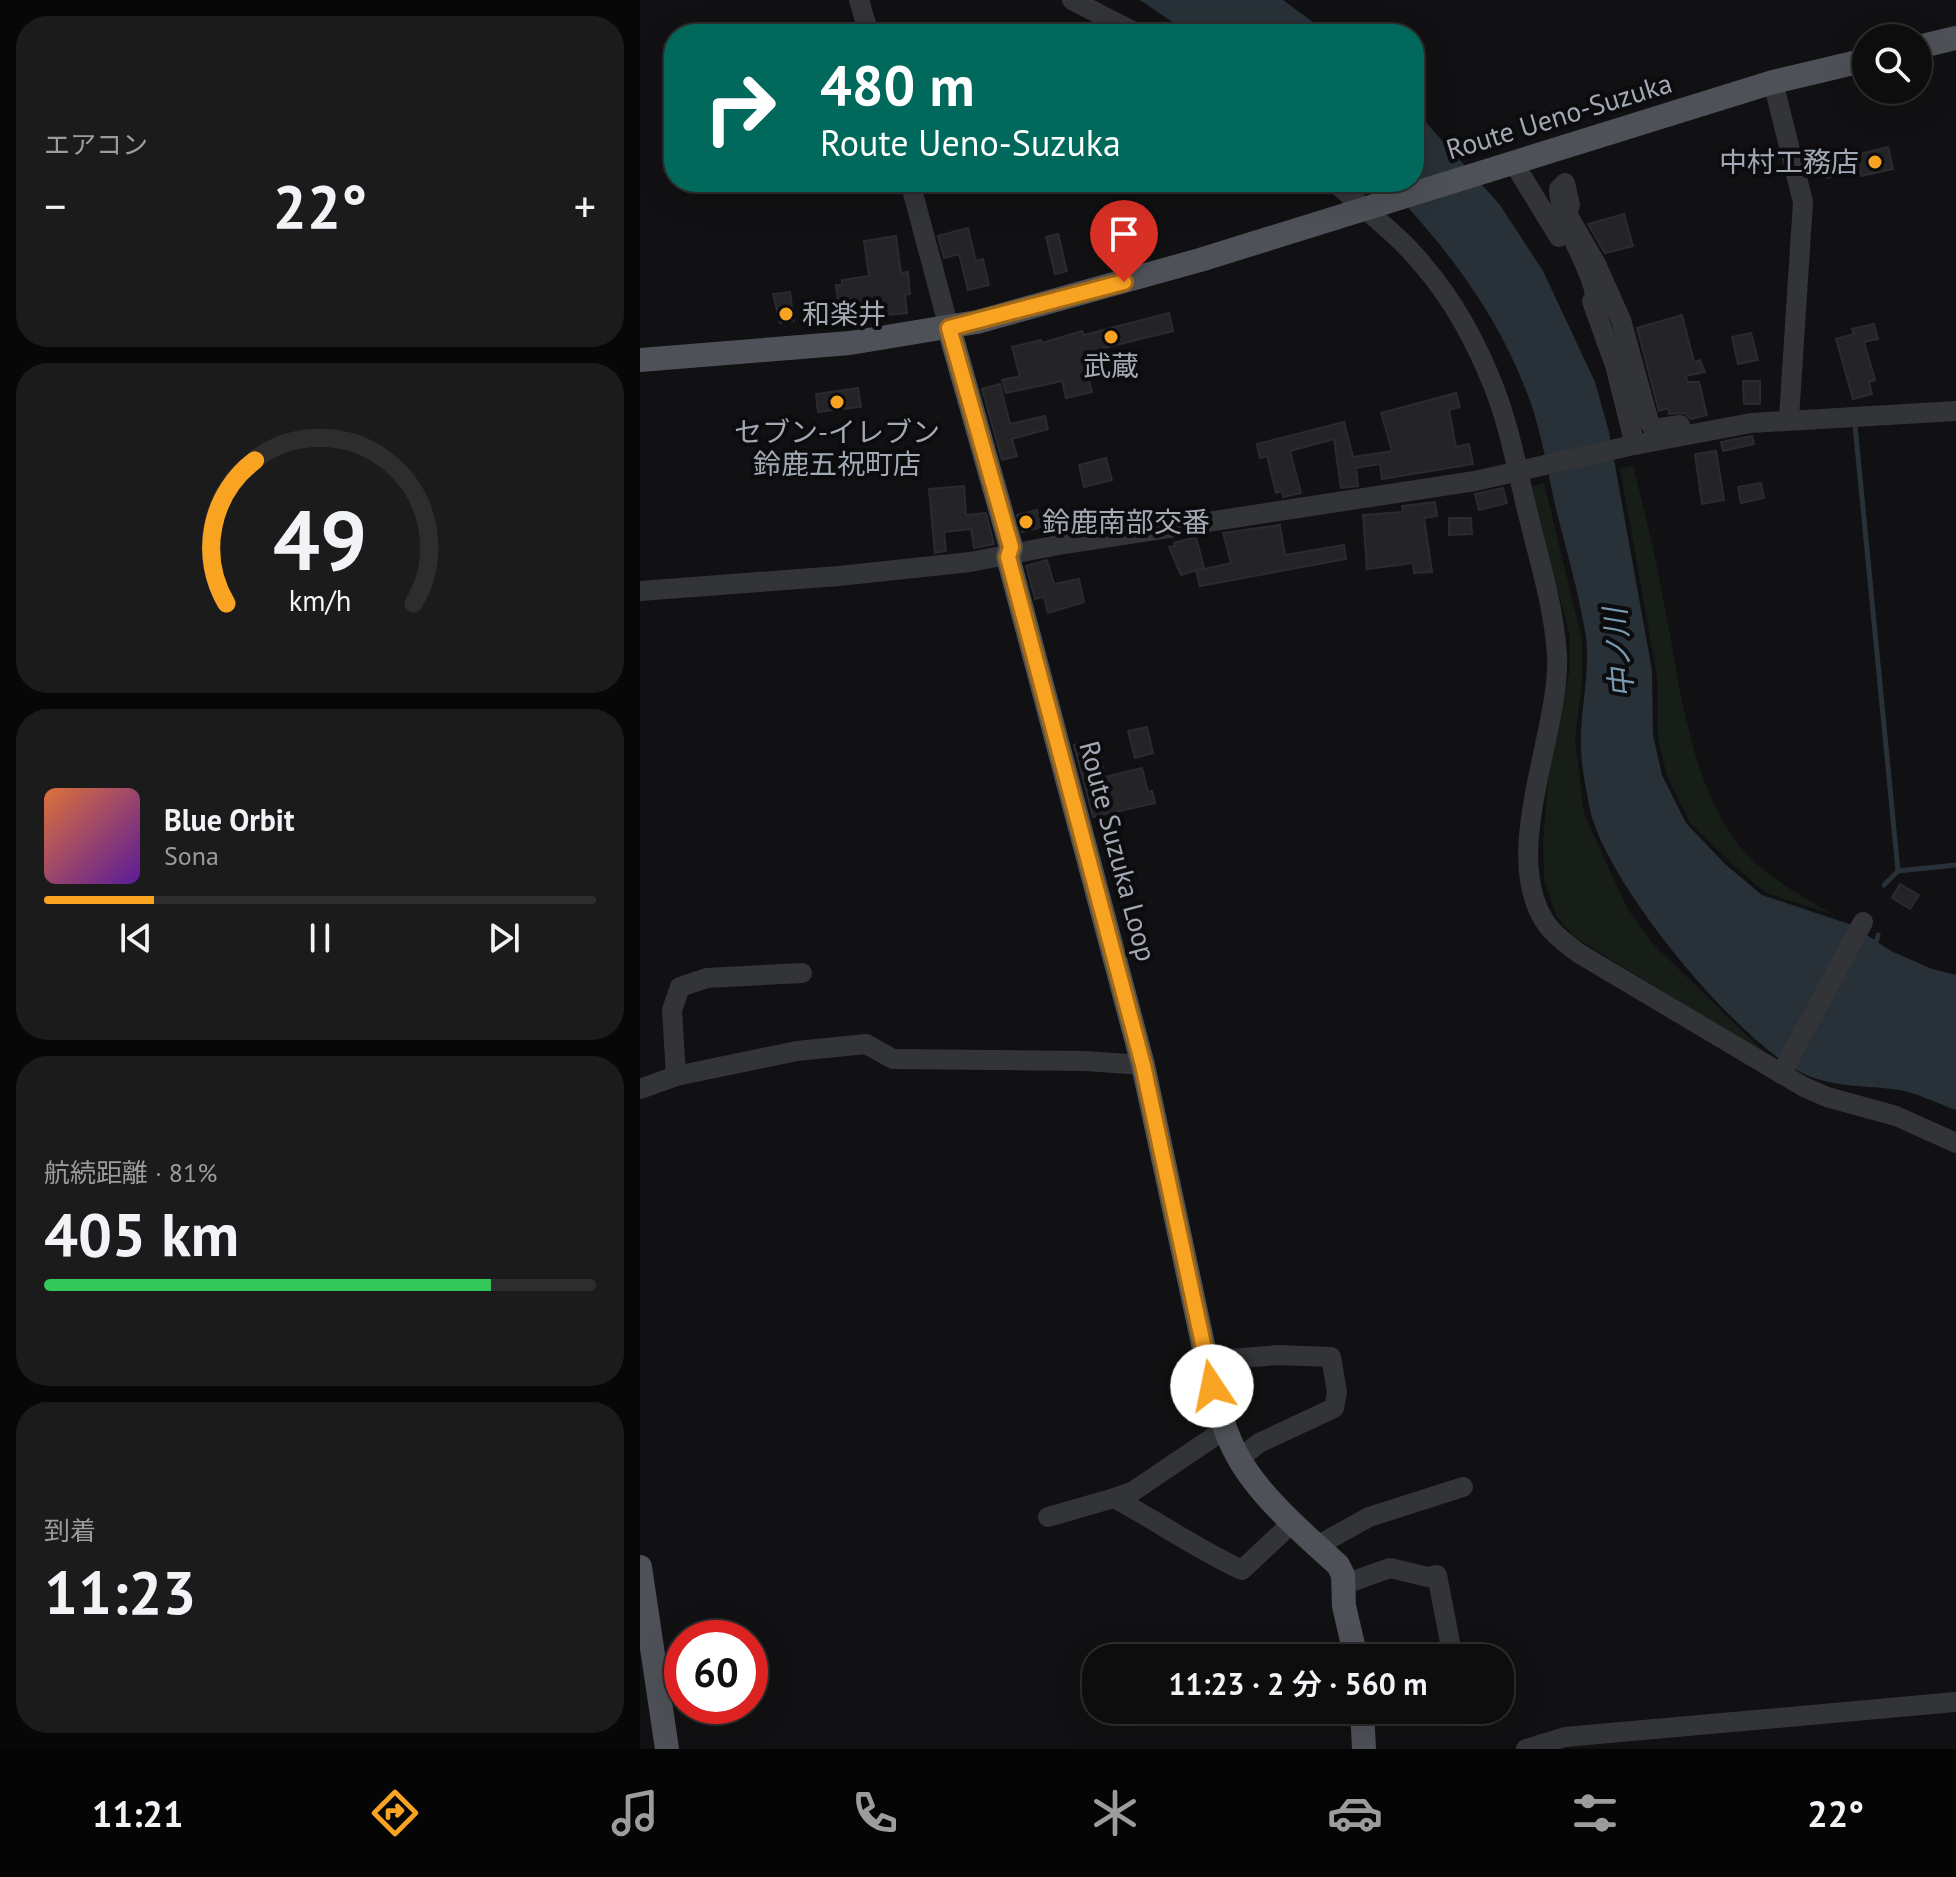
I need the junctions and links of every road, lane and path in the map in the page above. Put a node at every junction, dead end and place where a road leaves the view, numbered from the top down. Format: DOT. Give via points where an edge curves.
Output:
graph roads {
  1 [pos="859,0"];
  2 [pos="1072,0"];
  3 [pos="866,24"];
  4 [pos="1119,24"];
  5 [pos="1956,38"];
  6 [pos="1932,44"];
  7 [pos="1852,63"];
  8 [pos="1773,82"];
  9 [pos="1513,162"];
  10 [pos="1424,190"];
  11 [pos="913,192"];
  12 [pos="1348,192"];
  13 [pos="1416,192"];
  14 [pos="1368,207"];
  15 [pos="1596,310"];
  16 [pos="949,328"];
  17 [pos="640,360"];
  18 [pos="1956,411"];
  19 [pos="1789,413"];
  20 [pos="1632,445"];
  21 [pos="1519,467"];
  22 [pos="1008,557"];
  23 [pos="640,591"];
  24 [pos="1863,922"];
  25 [pos="802,973"];
  26 [pos="1143,1065"];
  27 [pos="1781,1074"];
  28 [pos="676,1076"];
  29 [pos="640,1089"];
  30 [pos="1956,1143"];
  31 [pos="1207,1361"];
  32 [pos="1224,1430"];
  33 [pos="1239,1459"];
  34 [pos="1463,1487"];
  35 [pos="1114,1498"];
  36 [pos="1048,1517"];
  37 [pos="1293,1522"];
  38 [pos="1317,1546"];
  39 [pos="640,1567"];
  40 [pos="1342,1585"];
  41 [pos="1353,1644"];
  42 [pos="1450,1644"];
  43 [pos="1956,1702"];
  44 [pos="1363,1724"];
  45 [pos="667,1749"];
  46 [pos="1364,1749"];
  47 [pos="1526,1749"];
  1 -- 3 [label="street"];
  2 -- 4 [label="street"];
  5 -- 6 [label="main road"];
  7 -- 8 [label="main road, Route Ueno-Suzuka"];
  8 -- 9 [label="main road, Route Ueno-Suzuka"];
  8 -- 19 [label="street" via="1803,202"];
  9 -- 10 [label="main road, Route Ueno-Suzuka"];
  9 -- 15 [label="street" via="1547,214"];
  11 -- 16 [label="street"];
  12 -- 14 [label="street"];
  13 -- 14 [label="main road, Route Ueno-Suzuka"];
  14 -- 16 [label="main road, Route Ueno-Suzuka" via="1170,269"];
  14 -- 21 [label="street" via="1423,264 1472,338"];
  15 -- 19 [label="street" via="1593,286 1560,210 1559,189 1565,183 1567,214 1611,295 1654,429"];
  15 -- 20 [label="street" via="1615,365"];
  16 -- 17 [label="main road" via="850,343"];
  16 -- 22 [label="main road, Route Suzuka Loop" via="1011,547"];
  18 -- 19 [label="street"];
  19 -- 20 [label="street"];
  20 -- 21 [label="street"];
  21 -- 22 [label="street" via="1367,498"];
  21 -- 27 [label="street" via="1557,655 1557,687 1529,840 1538,908 1559,939 1580,954"];
  22 -- 23 [label="street"];
  22 -- 26 [label="main road, Route Suzuka Loop"];
  24 -- 27 [label="street"];
  25 -- 28 [label="street" via="707,978 680,987 672,1010"];
  26 -- 28 [label="street" via="893,1059 866,1044 797,1051"];
  26 -- 31 [label="main road, Route Suzuka Loop"];
  27 -- 30 [label="street" via="1827,1097 1896,1116"];
  28 -- 29 [label="street"];
  31 -- 32 [label="main road, Route Suzuka Loop"];
  31 -- 33 [label="street" via="1331,1357 1334,1408 1259,1443"];
  32 -- 33 [label="main road, Route Suzuka Loop"];
  32 -- 35 [label="street" via="1132,1492"];
  33 -- 37 [label="main road, Route Suzuka Loop"];
  34 -- 38 [label="street" via="1369,1517"];
  35 -- 36 [label="street"];
  35 -- 37 [label="street" via="1242,1570"];
  37 -- 38 [label="main road, Route Suzuka Loop"];
  38 -- 40 [label="main road, Route Suzuka Loop" via="1338,1565"];
  39 -- 45 [label="main road"];
  40 -- 41 [label="main road, Route Suzuka Loop"];
  40 -- 42 [label="street" via="1390,1568 1437,1575"];
  43 -- 47 [label="street" via="1565,1737"];
  44 -- 46 [label="main road"];
}
